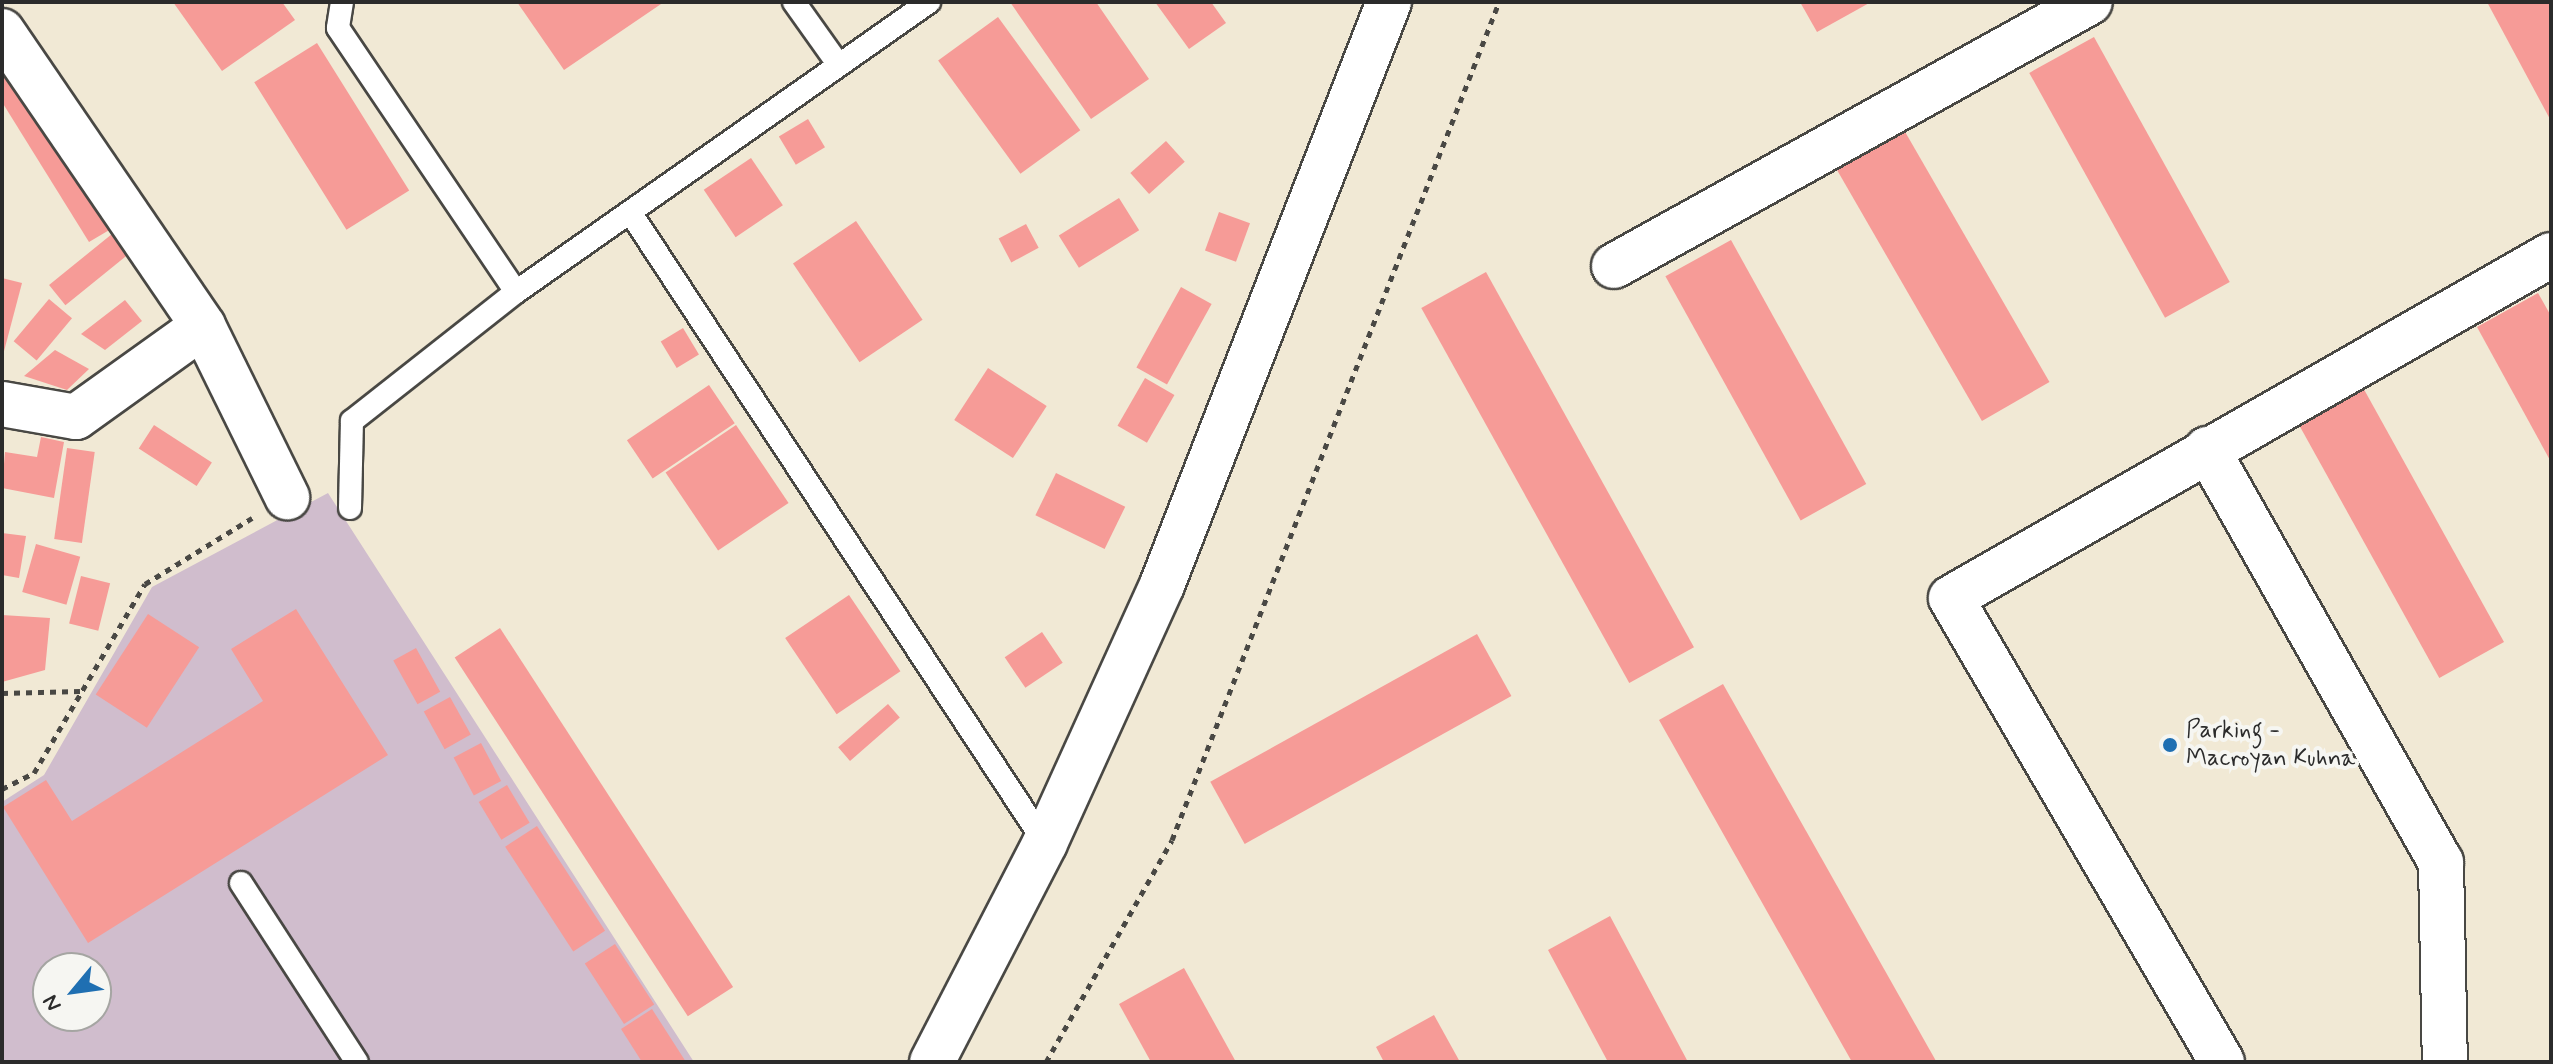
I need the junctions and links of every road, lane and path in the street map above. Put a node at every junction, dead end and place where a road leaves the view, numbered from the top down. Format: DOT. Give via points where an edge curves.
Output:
graph roads {
  1 [pos="342,2"];
  2 [pos="794,2"];
  3 [pos="929,2"];
  4 [pos="1389,2"];
  5 [pos="1419,2"];
  6 [pos="1499,2"];
  7 [pos="2090,2"];
  8 [pos="2,31"];
  9 [pos="838,64"];
  10 [pos="630,212"];
  11 [pos="2551,255"];
  12 [pos="1614,266"];
  13 [pos="516,292"];
  14 [pos="203,326"];
  15 [pos="2,404"];
  16 [pos="2207,449"];
  17 [pos="287,497"];
  18 [pos="350,508"];
  19 [pos="80,691"];
  20 [pos="2,693"];
  21 [pos="2,789"];
  22 [pos="1045,843"];
  23 [pos="241,883"];
  24 [pos="357,1062"];
  25 [pos="932,1062"];
  26 [pos="964,1062"];
  27 [pos="1046,1062"];
  28 [pos="2222,1062"];
  29 [pos="2445,1062"];
  1 -- 13 [label="lane" via="338,28"];
  2 -- 9 [label="lane"];
  3 -- 9 [label="lane"];
  4 -- 22 [label="street" via="1162,585"];
  5 -- 26 [label="street" via="1194,585 1089,818"];
  6 -- 27 [label="path" via="1172,840"];
  7 -- 12 [label="street"];
  8 -- 14 [label="street"];
  9 -- 10 [label="lane"];
  10 -- 13 [label="lane"];
  10 -- 22 [label="lane"];
  11 -- 16 [label="street"];
  13 -- 18 [label="lane" via="352,421"];
  14 -- 15 [label="street" via="76,417"];
  14 -- 17 [label="street"];
  16 -- 28 [label="street" via="1951,598"];
  16 -- 29 [label="street" via="2441,862"];
  17 -- 19 [label="path" via="145,584"];
  19 -- 20 [label="path"];
  19 -- 21 [label="path" via="34,773"];
  22 -- 25 [label="street"];
  23 -- 24 [label="lane"];
}
